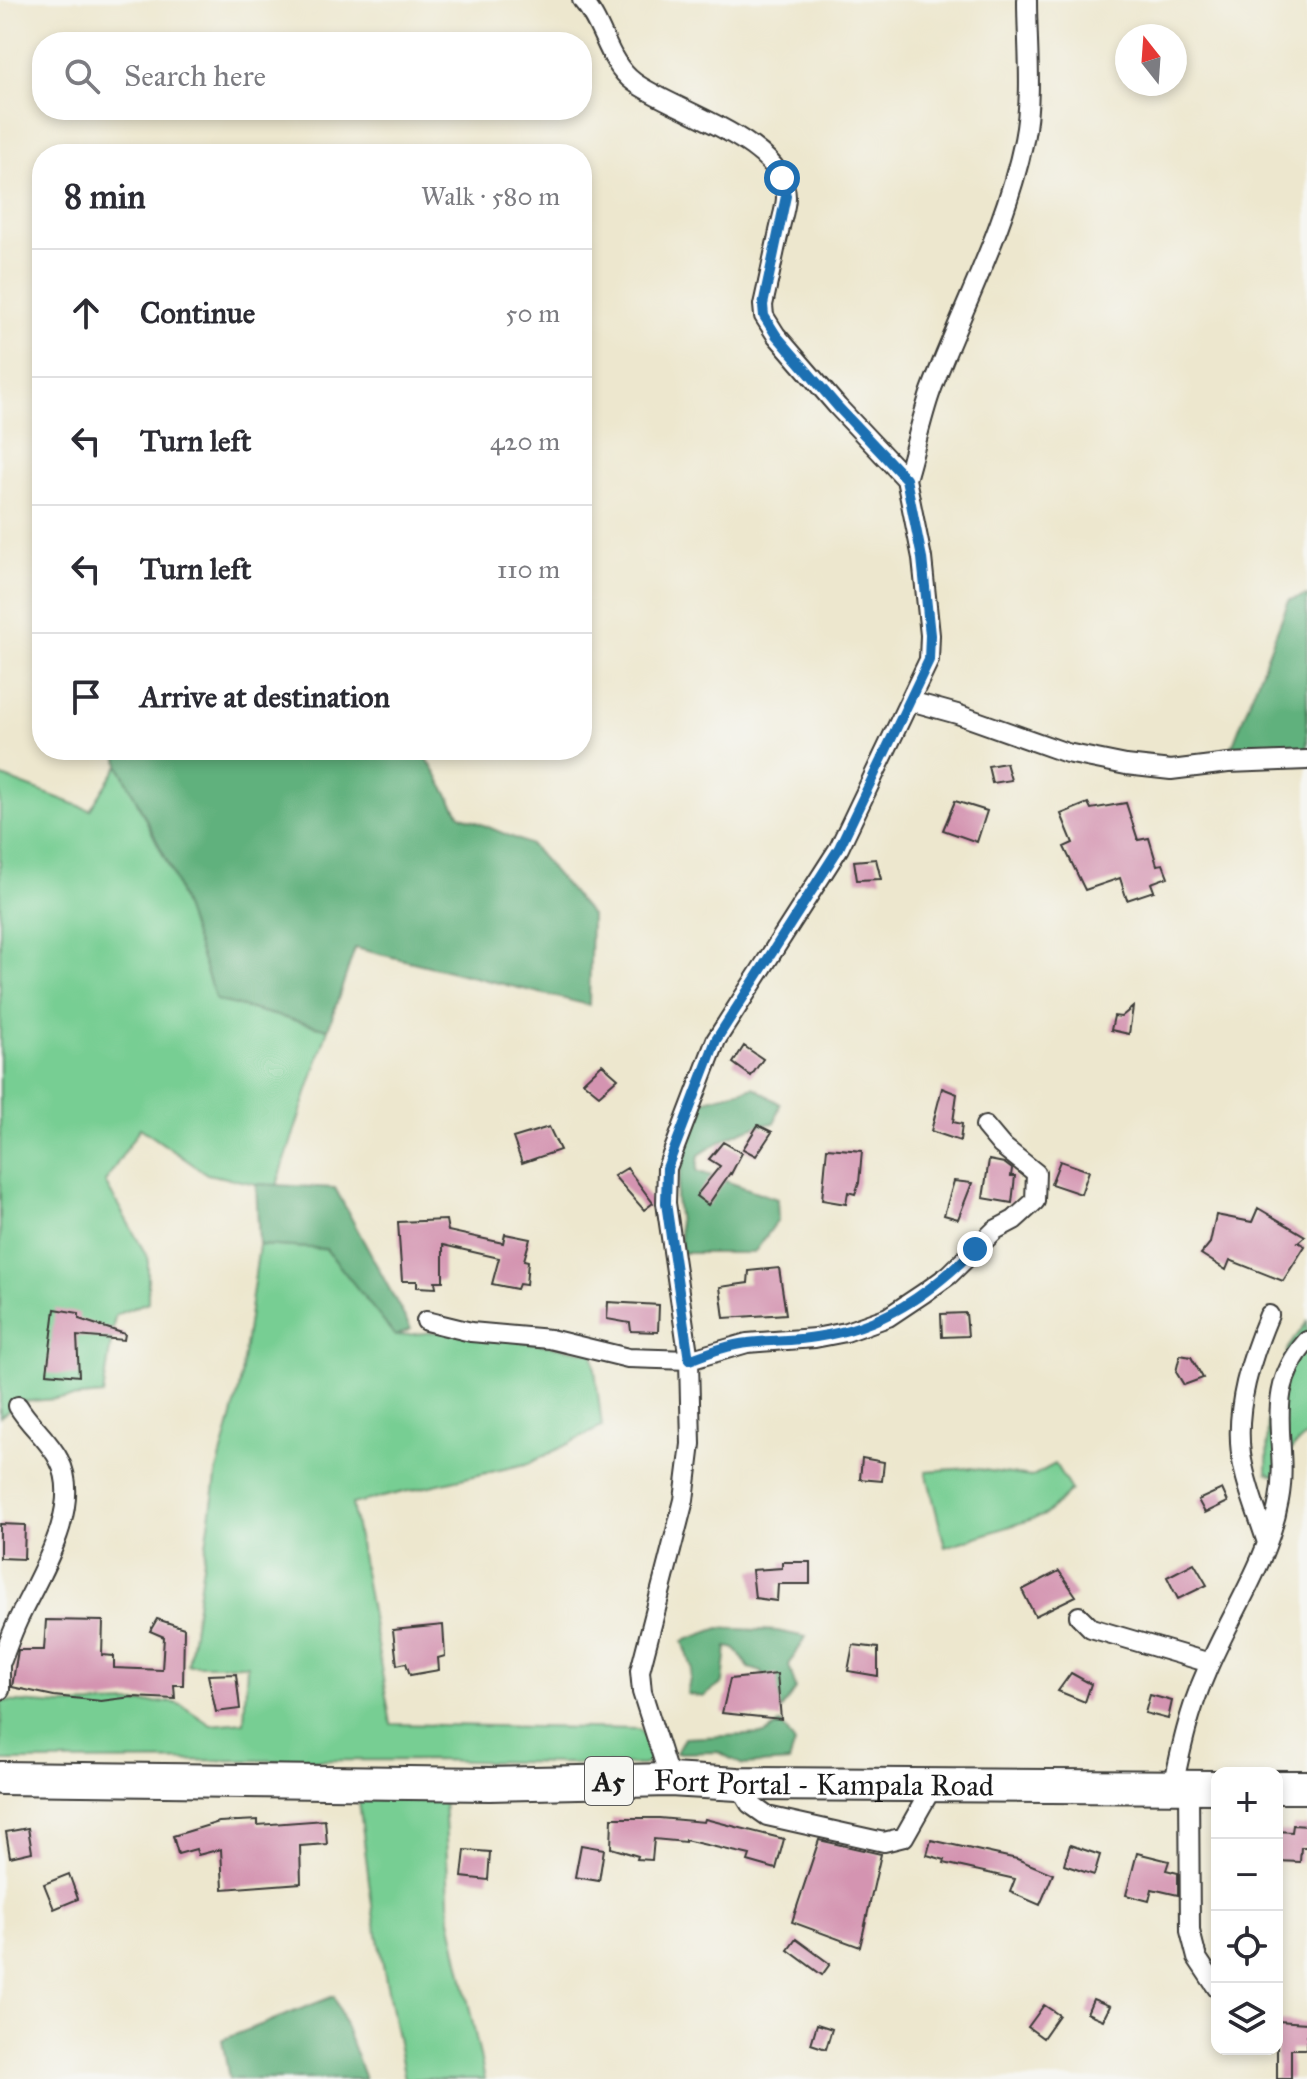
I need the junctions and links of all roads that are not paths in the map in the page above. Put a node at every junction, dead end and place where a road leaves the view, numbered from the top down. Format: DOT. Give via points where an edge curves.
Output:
graph roads {
  1 [pos="582,0"];
  2 [pos="1027,0"];
  3 [pos="906,479"];
  4 [pos="910,701"];
  5 [pos="1307,760"];
  6 [pos="985,1126"];
  7 [pos="1269,1315"];
  8 [pos="426,1321"];
  9 [pos="1307,1341"];
  10 [pos="689,1360"];
  11 [pos="18,1406"];
  12 [pos="1267,1543"];
  13 [pos="1079,1616"];
  14 [pos="1,1658"];
  15 [pos="1210,1663"];
  16 [pos="0,1690"];
  17 [pos="0,1778"];
  18 [pos="670,1780"];
  19 [pos="738,1784"];
  20 [pos="934,1784"];
  21 [pos="1193,1787"];
  22 [pos="1283,1787"];
  23 [pos="1307,1787"];
  24 [pos="1214,1983"];
  1 -- 3 [label="street" via="611,54 634,83 740,141 768,159 782,178 786,196 764,316"];
  2 -- 3 [label="street" via="1028,107 1013,182 931,393"];
  3 -- 4 [label="street" via="930,635 929,660"];
  4 -- 5 [label="street" via="1067,753 1126,765 1171,770"];
  4 -- 10 [label="street" via="839,848 716,1040 667,1168 666,1203"];
  6 -- 10 [label="street" via="1036,1173 1035,1201 995,1230 949,1275 888,1317 846,1332 747,1343"];
  7 -- 12 [label="street" via="1255,1348 1240,1414 1241,1453"];
  8 -- 10 [label="street" via="471,1332 550,1339 628,1358"];
  9 -- 12 [label="street" via="1291,1365 1278,1408 1280,1497"];
  10 -- 18 [label="street" via="687,1483 640,1671"];
  11 -- 14 [label="street" via="59,1458 67,1497 64,1517"];
  12 -- 15 [label="street"];
  13 -- 15 [label="street" via="1091,1628"];
  14 -- 16 [label="street"];
  15 -- 21 [label="street" via="1185,1731"];
  17 -- 18 [label="highway, Fort Portal - Kampala Road / A5" via="490,1784"];
  18 -- 19 [label="highway, Fort Portal - Kampala Road / A5"];
  19 -- 20 [label="highway, Fort Portal - Kampala Road / A5"];
  19 -- 20 [label="street" via="750,1804 767,1816 884,1842 904,1837"];
  20 -- 21 [label="highway, Fort Portal - Kampala Road / A5"];
  21 -- 24 [label="street" via="1190,1931 1197,1958"];
  22 -- 23 [label="highway"];
}
